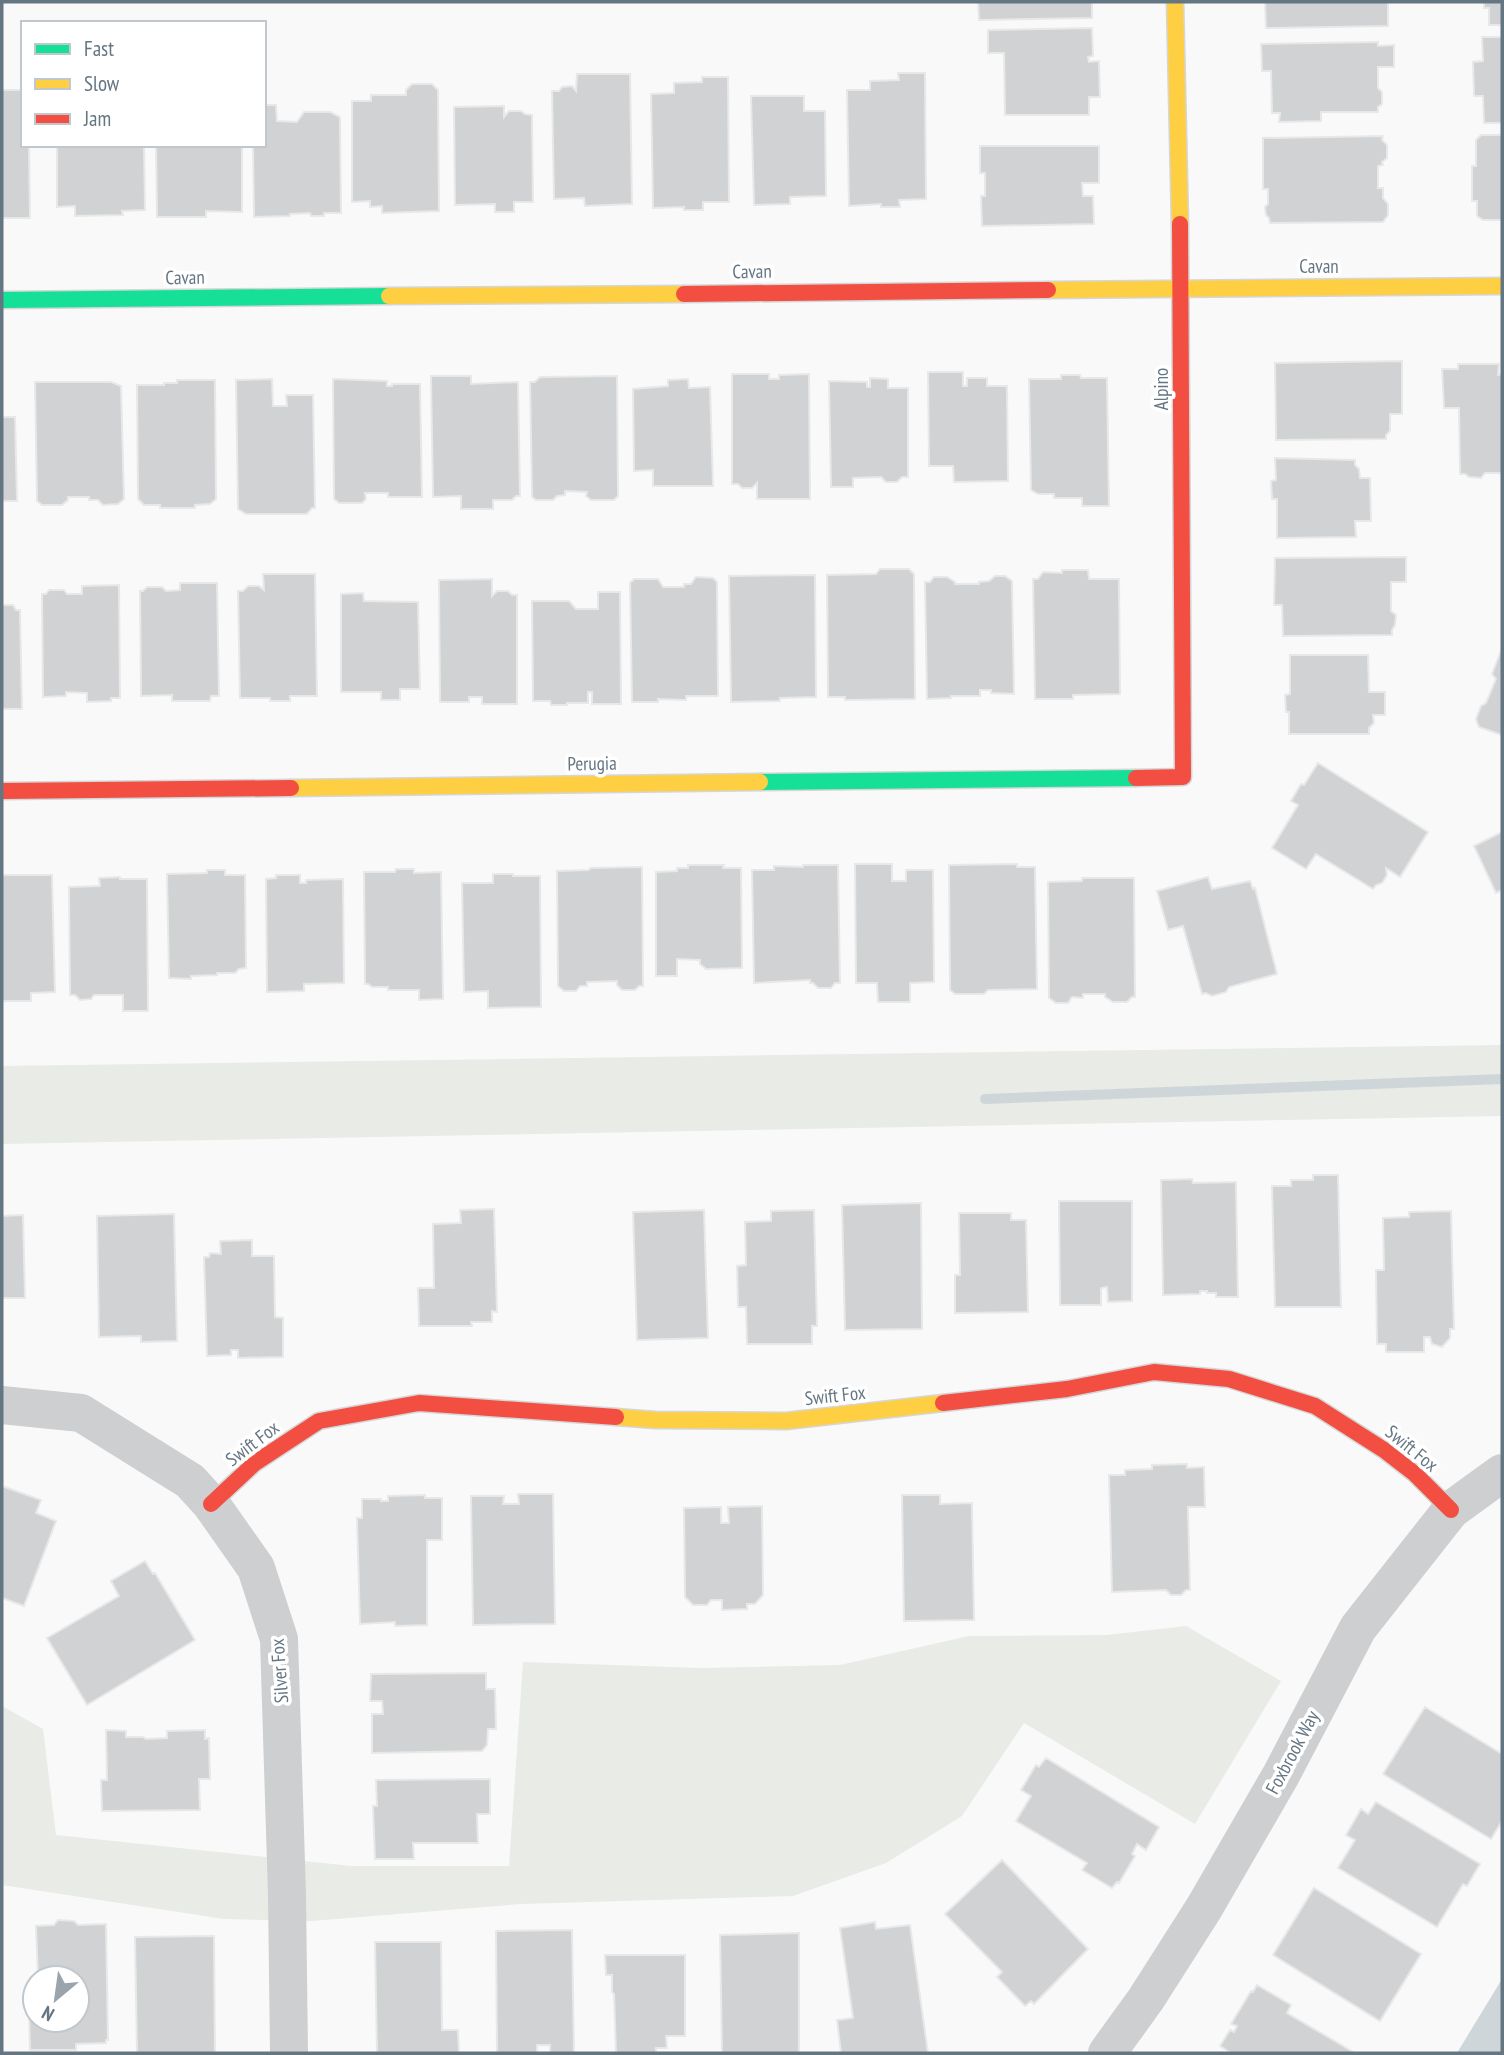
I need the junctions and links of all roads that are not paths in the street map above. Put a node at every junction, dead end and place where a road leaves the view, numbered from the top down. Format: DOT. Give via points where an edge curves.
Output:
graph roads {
  1 [pos="1175,2"];
  2 [pos="1502,286"];
  3 [pos="1181,288"];
  4 [pos="2,300"];
  5 [pos="1183,777"];
  6 [pos="2,792"];
  7 [pos="2,1405"];
  8 [pos="1502,1473"];
  9 [pos="211,1504"];
  10 [pos="1451,1510"];
  11 [pos="289,2053"];
  12 [pos="1107,2053"];
  1 -- 3 [label="street, Alpino"];
  2 -- 3 [label="street, Cavan"];
  3 -- 4 [label="street, Cavan"];
  3 -- 5 [label="street, Alpino"];
  5 -- 6 [label="street, Perugia"];
  7 -- 9 [label="street, Silver Fox" via="81,1413 190,1481"];
  8 -- 10 [label="street, Foxbrook Way"];
  9 -- 10 [label="street, Swift Fox" via="255,1463 319,1421 419,1403 655,1420 786,1421 1067,1389 1154,1372 1229,1379 1315,1406 1384,1450"];
  9 -- 11 [label="street, Silver Fox" via="256,1569 279,1639"];
  10 -- 12 [label="street, Foxbrook Way" via="1358,1628 1205,1908"];
}
